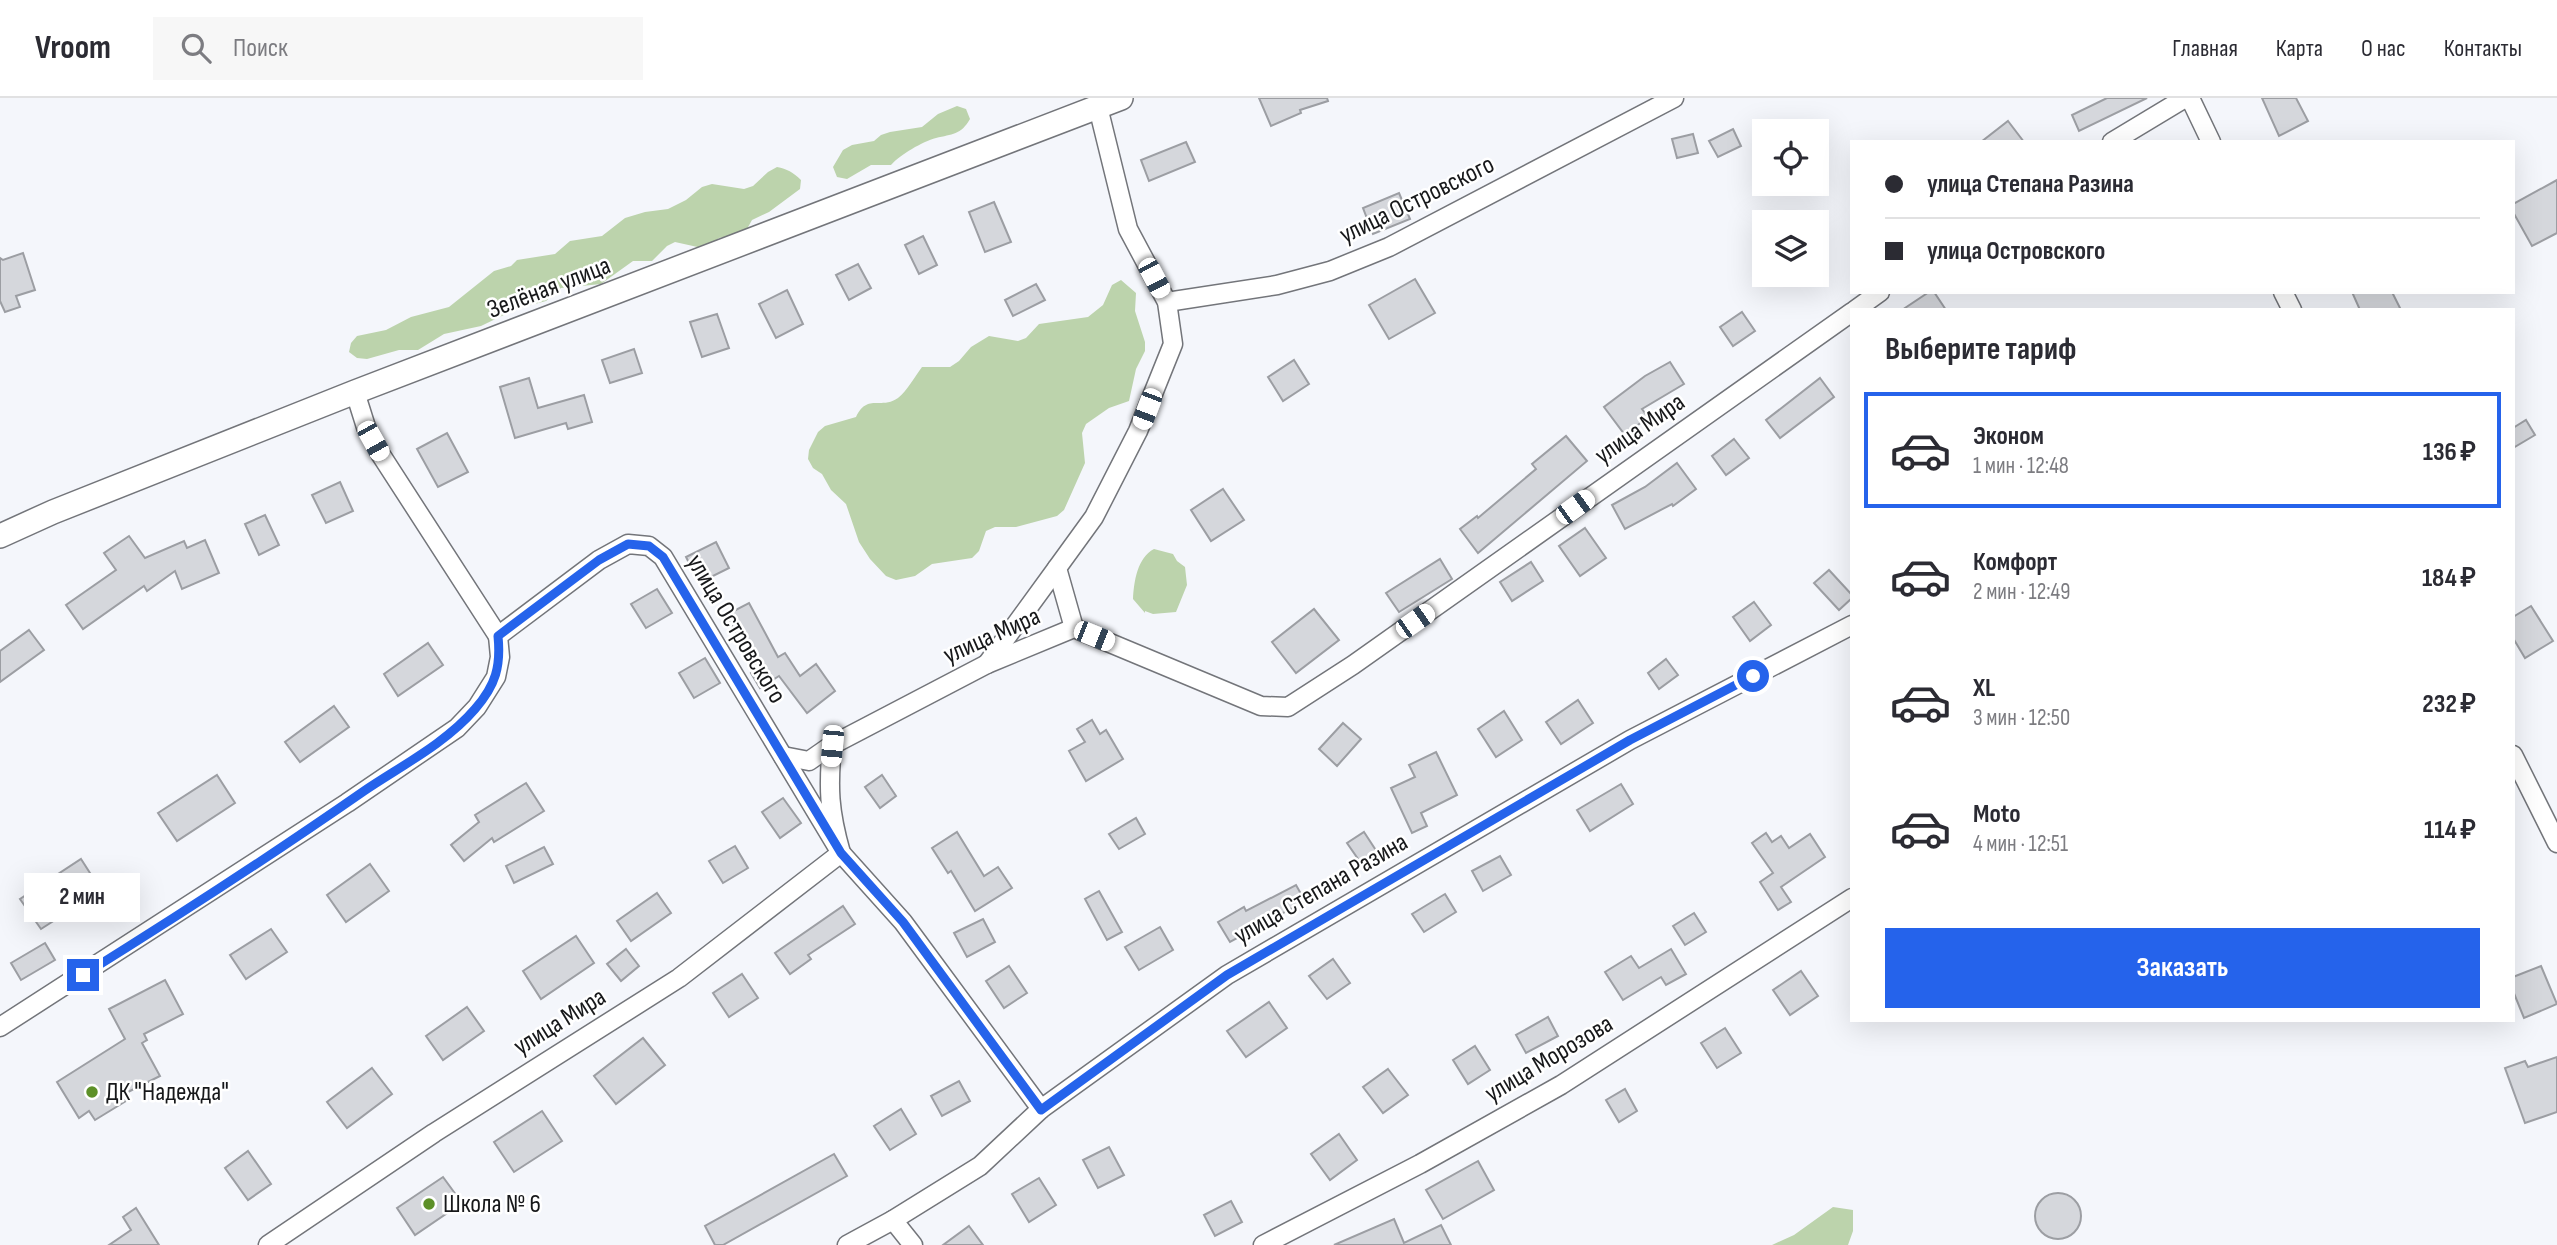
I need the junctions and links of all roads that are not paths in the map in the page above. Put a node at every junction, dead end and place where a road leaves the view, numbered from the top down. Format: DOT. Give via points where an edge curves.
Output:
graph roads {
  1 [pos="1121,98"];
  2 [pos="1674,98"];
  3 [pos="2185,98"];
  4 [pos="2190,98"];
  5 [pos="1098,107"];
  6 [pos="2115,140"];
  7 [pos="2210,140"];
  8 [pos="1877,294"];
  9 [pos="1167,302"];
  10 [pos="1857,308"];
  11 [pos="1850,313"];
  12 [pos="355,392"];
  13 [pos="0,536"];
  14 [pos="1057,568"];
  15 [pos="1850,626"];
  16 [pos="1074,628"];
  17 [pos="498,636"];
  18 [pos="987,664"];
  19 [pos="832,746"];
  20 [pos="783,756"];
  21 [pos="2515,759"];
  22 [pos="2557,843"];
  23 [pos="841,853"];
  24 [pos="1850,899"];
  25 [pos="0,1027"];
  26 [pos="1041,1110"];
  27 [pos="893,1220"];
  28 [pos="268,1245"];
  29 [pos="847,1245"];
  30 [pos="913,1245"];
  31 [pos="1263,1245"];
  1 -- 5 [label="street, Зелёная улица"];
  2 -- 9 [label="street, улица Островского" via="1389,247 1342,266 1277,285"];
  3 -- 6 [label="street"];
  4 -- 7 [label="street"];
  5 -- 9 [label="street" via="1128,229"];
  5 -- 12 [label="street, Зелёная улица"];
  8 -- 10 [label="street, улица Мира"];
  9 -- 14 [label="street" via="1173,344 1138,431 1094,517"];
  11 -- 16 [label="street, улица Мира" via="1288,707 1242,700"];
  12 -- 13 [label="street, Зелёная улица"];
  12 -- 17 [label="street" via="381,455"];
  14 -- 16 [label="street"];
  14 -- 18 [label="street"];
  15 -- 26 [label="street, улица Степана Разина" via="1630,740 1227,975"];
  16 -- 18 [label="street, улица Мира"];
  17 -- 20 [label="street, улица Островского" via="599,560 628,544 649,546 663,557"];
  17 -- 25 [label="street" via="496,677 457,728"];
  18 -- 19 [label="street, улица Мира"];
  19 -- 20 [label="street, улица Мира" via="808,761"];
  19 -- 23 [label="street" via="828,789"];
  20 -- 23 [label="street, улица Островского"];
  21 -- 22 [label="street"];
  23 -- 26 [label="street, улица Островского" via="903,922"];
  23 -- 28 [label="street, улица Мира" via="679,978"];
  24 -- 31 [label="street, улица Морозова" via="1560,1085"];
  26 -- 27 [label="street, улица Степана Разина" via="980,1166"];
  27 -- 29 [label="street, улица Степана Разина"];
  27 -- 30 [label="street"];
}
